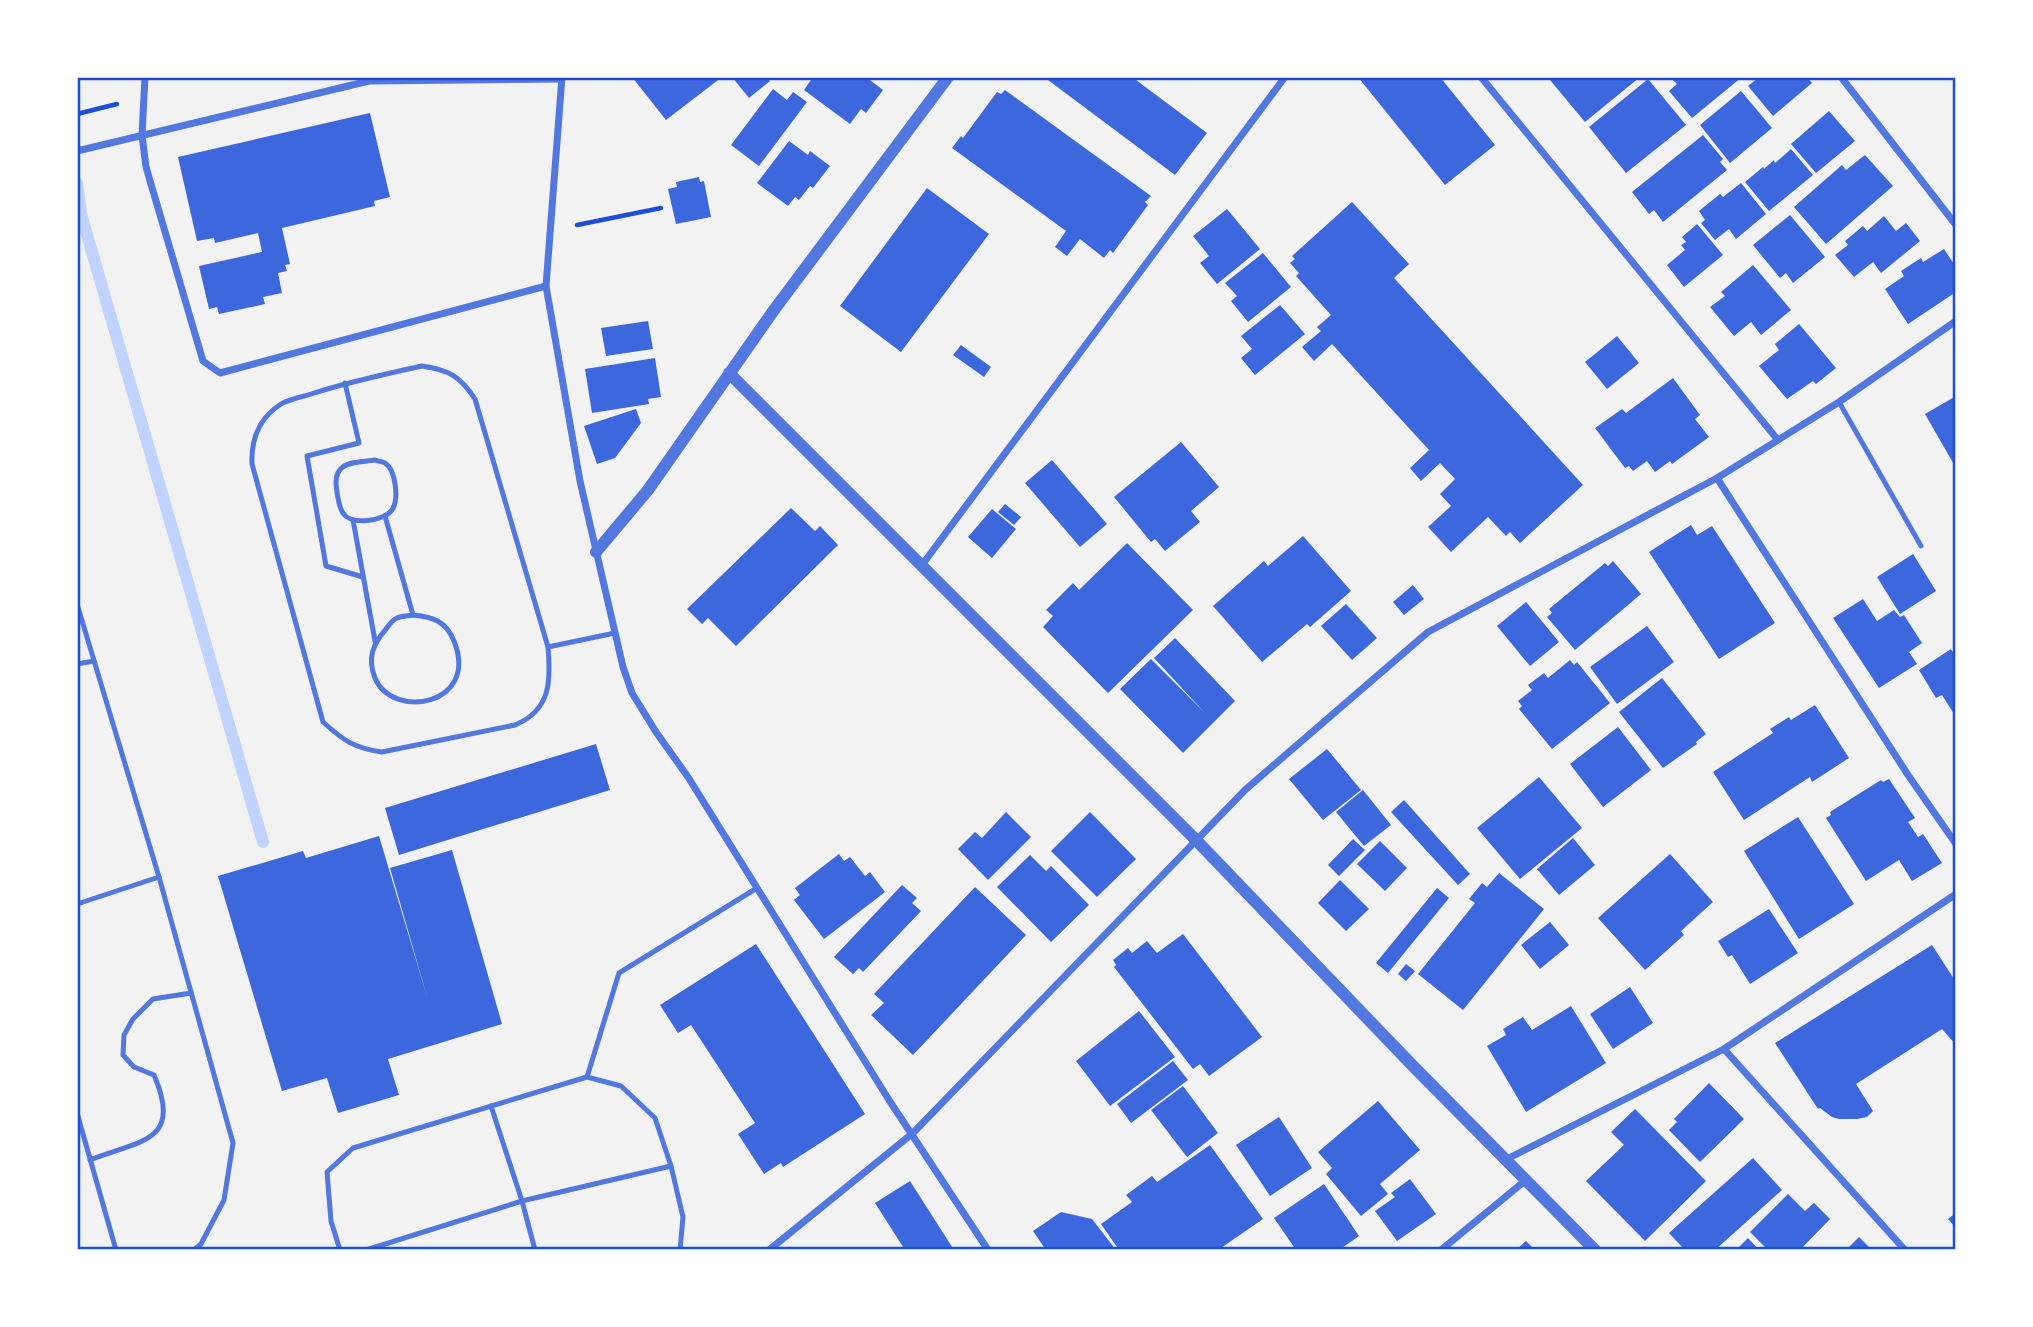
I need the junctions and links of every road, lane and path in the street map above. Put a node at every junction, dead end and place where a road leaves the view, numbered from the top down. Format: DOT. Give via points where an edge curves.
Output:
graph roads {
  1 [pos="145,77"];
  2 [pos="948,77"];
  3 [pos="1285,77"];
  4 [pos="1481,77"];
  5 [pos="1841,77"];
  6 [pos="561,78"];
  7 [pos="123,103"];
  8 [pos="77,114"];
  9 [pos="142,135"];
  10 [pos="77,150"];
  11 [pos="662,208"];
  12 [pos="1956,225"];
  13 [pos="550,230"];
  14 [pos="546,286"];
  15 [pos="1956,321"];
  16 [pos="729,373"];
  17 [pos="345,383"];
  18 [pos="1839,402"];
  19 [pos="1777,440"];
  20 [pos="1717,478"];
  21 [pos="385,516"];
  22 [pos="353,520"];
  23 [pos="1921,546"];
  24 [pos="596,552"];
  25 [pos="922,565"];
  26 [pos="363,577"];
  27 [pos="77,604"];
  28 [pos="412,615"];
  29 [pos="615,633"];
  30 [pos="375,641"];
  31 [pos="548,647"];
  32 [pos="94,661"];
  33 [pos="77,664"];
  34 [pos="1196,840"];
  35 [pos="1956,844"];
  36 [pos="159,877"];
  37 [pos="757,888"];
  38 [pos="1956,894"];
  39 [pos="77,904"];
  40 [pos="191,993"];
  41 [pos="1724,1049"];
  42 [pos="587,1077"];
  43 [pos="491,1106"];
  44 [pos="77,1113"];
  45 [pos="913,1133"];
  46 [pos="1507,1159"];
  47 [pos="90,1160"];
  48 [pos="671,1166"];
  49 [pos="1527,1179"];
  50 [pos="522,1201"];
  51 [pos="116,1250"];
  52 [pos="194,1250"];
  53 [pos="340,1250"];
  54 [pos="366,1250"];
  55 [pos="535,1250"];
  56 [pos="680,1250"];
  57 [pos="769,1250"];
  58 [pos="988,1250"];
  59 [pos="1441,1250"];
  60 [pos="1595,1250"];
  61 [pos="1905,1250"];
  1 -- 9 [label="street"];
  2 -- 16 [label="street"];
  3 -- 25 [label="street"];
  4 -- 19 [label="street"];
  5 -- 12 [label="street"];
  6 -- 9 [label="street" via="369,81"];
  6 -- 13 [label="street"];
  7 -- 8 [label="path"];
  9 -- 10 [label="street"];
  9 -- 14 [label="street" via="146,167 203,361 220,373"];
  11 -- 13 [label="path"];
  13 -- 14 [label="street"];
  14 -- 24 [label="street"];
  15 -- 18 [label="street"];
  16 -- 24 [label="street" via="648,490"];
  16 -- 25 [label="street"];
  17 -- 26 [label="lane" via="359,443 307,456 326,566"];
  17 -- 31 [label="lane" via="422,366 452,373 464,383 475,399"];
  17 -- 31 [label="lane" via="281,404 266,417 251,447 323,722 361,749 382,752 515,725 529,719 542,704 551,675"];
  18 -- 19 [label="street"];
  18 -- 23 [label="lane"];
  19 -- 20 [label="street"];
  20 -- 34 [label="street" via="1428,632 1245,790"];
  20 -- 35 [label="street"];
  21 -- 22 [label="lane"];
  21 -- 22 [label="lane" via="396,502 391,471 375,460 347,464 335,480 341,510"];
  21 -- 28 [label="lane"];
  22 -- 26 [label="lane"];
  24 -- 29 [label="street"];
  25 -- 34 [label="street"];
  26 -- 30 [label="lane"];
  27 -- 32 [label="lane"];
  28 -- 30 [label="lane" via="395,619"];
  28 -- 30 [label="lane" via="430,616 443,623 453,638 460,666 458,678 445,693 403,702 387,693 370,665"];
  29 -- 31 [label="lane"];
  29 -- 37 [label="street" via="632,693"];
  32 -- 33 [label="lane"];
  32 -- 36 [label="lane"];
  34 -- 45 [label="street"];
  34 -- 46 [label="street"];
  36 -- 39 [label="lane"];
  36 -- 40 [label="lane"];
  37 -- 42 [label="lane" via="619,973"];
  37 -- 45 [label="street"];
  38 -- 41 [label="street"];
  40 -- 47 [label="lane" via="153,999 124,1035 123,1055 134,1067 154,1074 164,1098 164,1117 156,1134"];
  40 -- 52 [label="lane" via="233,1143 224,1199"];
  41 -- 46 [label="street"];
  41 -- 61 [label="street"];
  42 -- 43 [label="lane"];
  42 -- 48 [label="lane" via="621,1086 655,1118"];
  43 -- 50 [label="lane"];
  43 -- 53 [label="lane" via="354,1148 327,1172 331,1221"];
  44 -- 47 [label="lane"];
  45 -- 57 [label="street"];
  45 -- 58 [label="street"];
  46 -- 49 [label="street"];
  47 -- 51 [label="lane"];
  48 -- 50 [label="lane"];
  48 -- 56 [label="lane" via="683,1217"];
  49 -- 59 [label="street"];
  49 -- 60 [label="street"];
  50 -- 54 [label="lane"];
  50 -- 55 [label="lane"];
}
